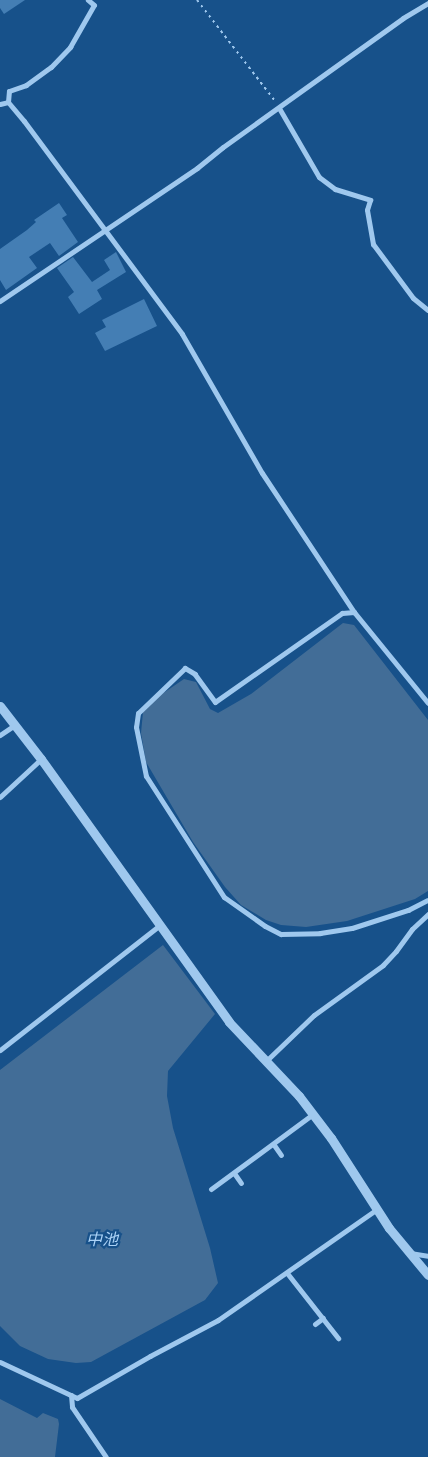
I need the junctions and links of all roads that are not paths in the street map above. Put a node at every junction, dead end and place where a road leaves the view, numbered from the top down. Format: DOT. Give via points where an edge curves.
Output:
graph roads {
  1 [pos="88,0"];
  2 [pos="424,3"];
  3 [pos="8,102"];
  4 [pos="0,104"];
  5 [pos="280,108"];
  6 [pos="104,230"];
  7 [pos="0,301"];
  8 [pos="428,310"];
  9 [pos="354,612"];
  10 [pos="428,703"];
  11 [pos="0,706"];
  12 [pos="15,725"];
  13 [pos="0,735"];
  14 [pos="40,759"];
  15 [pos="0,797"];
  16 [pos="428,900"];
  17 [pos="428,914"];
  18 [pos="161,925"];
  19 [pos="0,1050"];
  20 [pos="266,1061"];
  21 [pos="313,1114"];
  22 [pos="274,1145"];
  23 [pos="281,1155"];
  24 [pos="234,1173"];
  25 [pos="241,1182"];
  26 [pos="211,1189"];
  27 [pos="377,1209"];
  28 [pos="408,1253"];
  29 [pos="428,1256"];
  30 [pos="287,1273"];
  31 [pos="428,1275"];
  32 [pos="323,1318"];
  33 [pos="315,1324"];
  34 [pos="338,1338"];
  35 [pos="0,1362"];
  36 [pos="71,1395"];
  37 [pos="106,1457"];
  1 -- 3 [label="street" via="94,5 70,47 51,67 26,85 9,91"];
  2 -- 5 [label="street"];
  3 -- 4 [label="street"];
  3 -- 6 [label="street"];
  5 -- 6 [label="street"];
  5 -- 8 [label="street" via="319,177 335,189 370,200 367,210 373,244 413,298"];
  6 -- 7 [label="street"];
  6 -- 9 [label="street" via="182,334 262,473"];
  9 -- 10 [label="street"];
  9 -- 16 [label="street" via="342,613 215,702 195,674 185,668 138,713 136,727 146,776 224,897 281,934 352,928"];
  11 -- 12 [label="street"];
  12 -- 13 [label="street"];
  12 -- 14 [label="street"];
  14 -- 15 [label="street"];
  14 -- 18 [label="street"];
  17 -- 20 [label="street" via="383,965 314,1015"];
  18 -- 19 [label="street"];
  18 -- 20 [label="street" via="230,1022"];
  20 -- 21 [label="street"];
  21 -- 22 [label="street"];
  21 -- 27 [label="street"];
  22 -- 23 [label="street"];
  22 -- 24 [label="street"];
  24 -- 25 [label="street"];
  24 -- 26 [label="street"];
  27 -- 28 [label="street"];
  27 -- 30 [label="street"];
  28 -- 29 [label="street"];
  28 -- 31 [label="street"];
  30 -- 32 [label="street"];
  30 -- 36 [label="street" via="218,1320 77,1398"];
  32 -- 33 [label="street"];
  32 -- 34 [label="street"];
  35 -- 36 [label="street"];
  36 -- 37 [label="street" via="72,1407"];
}
